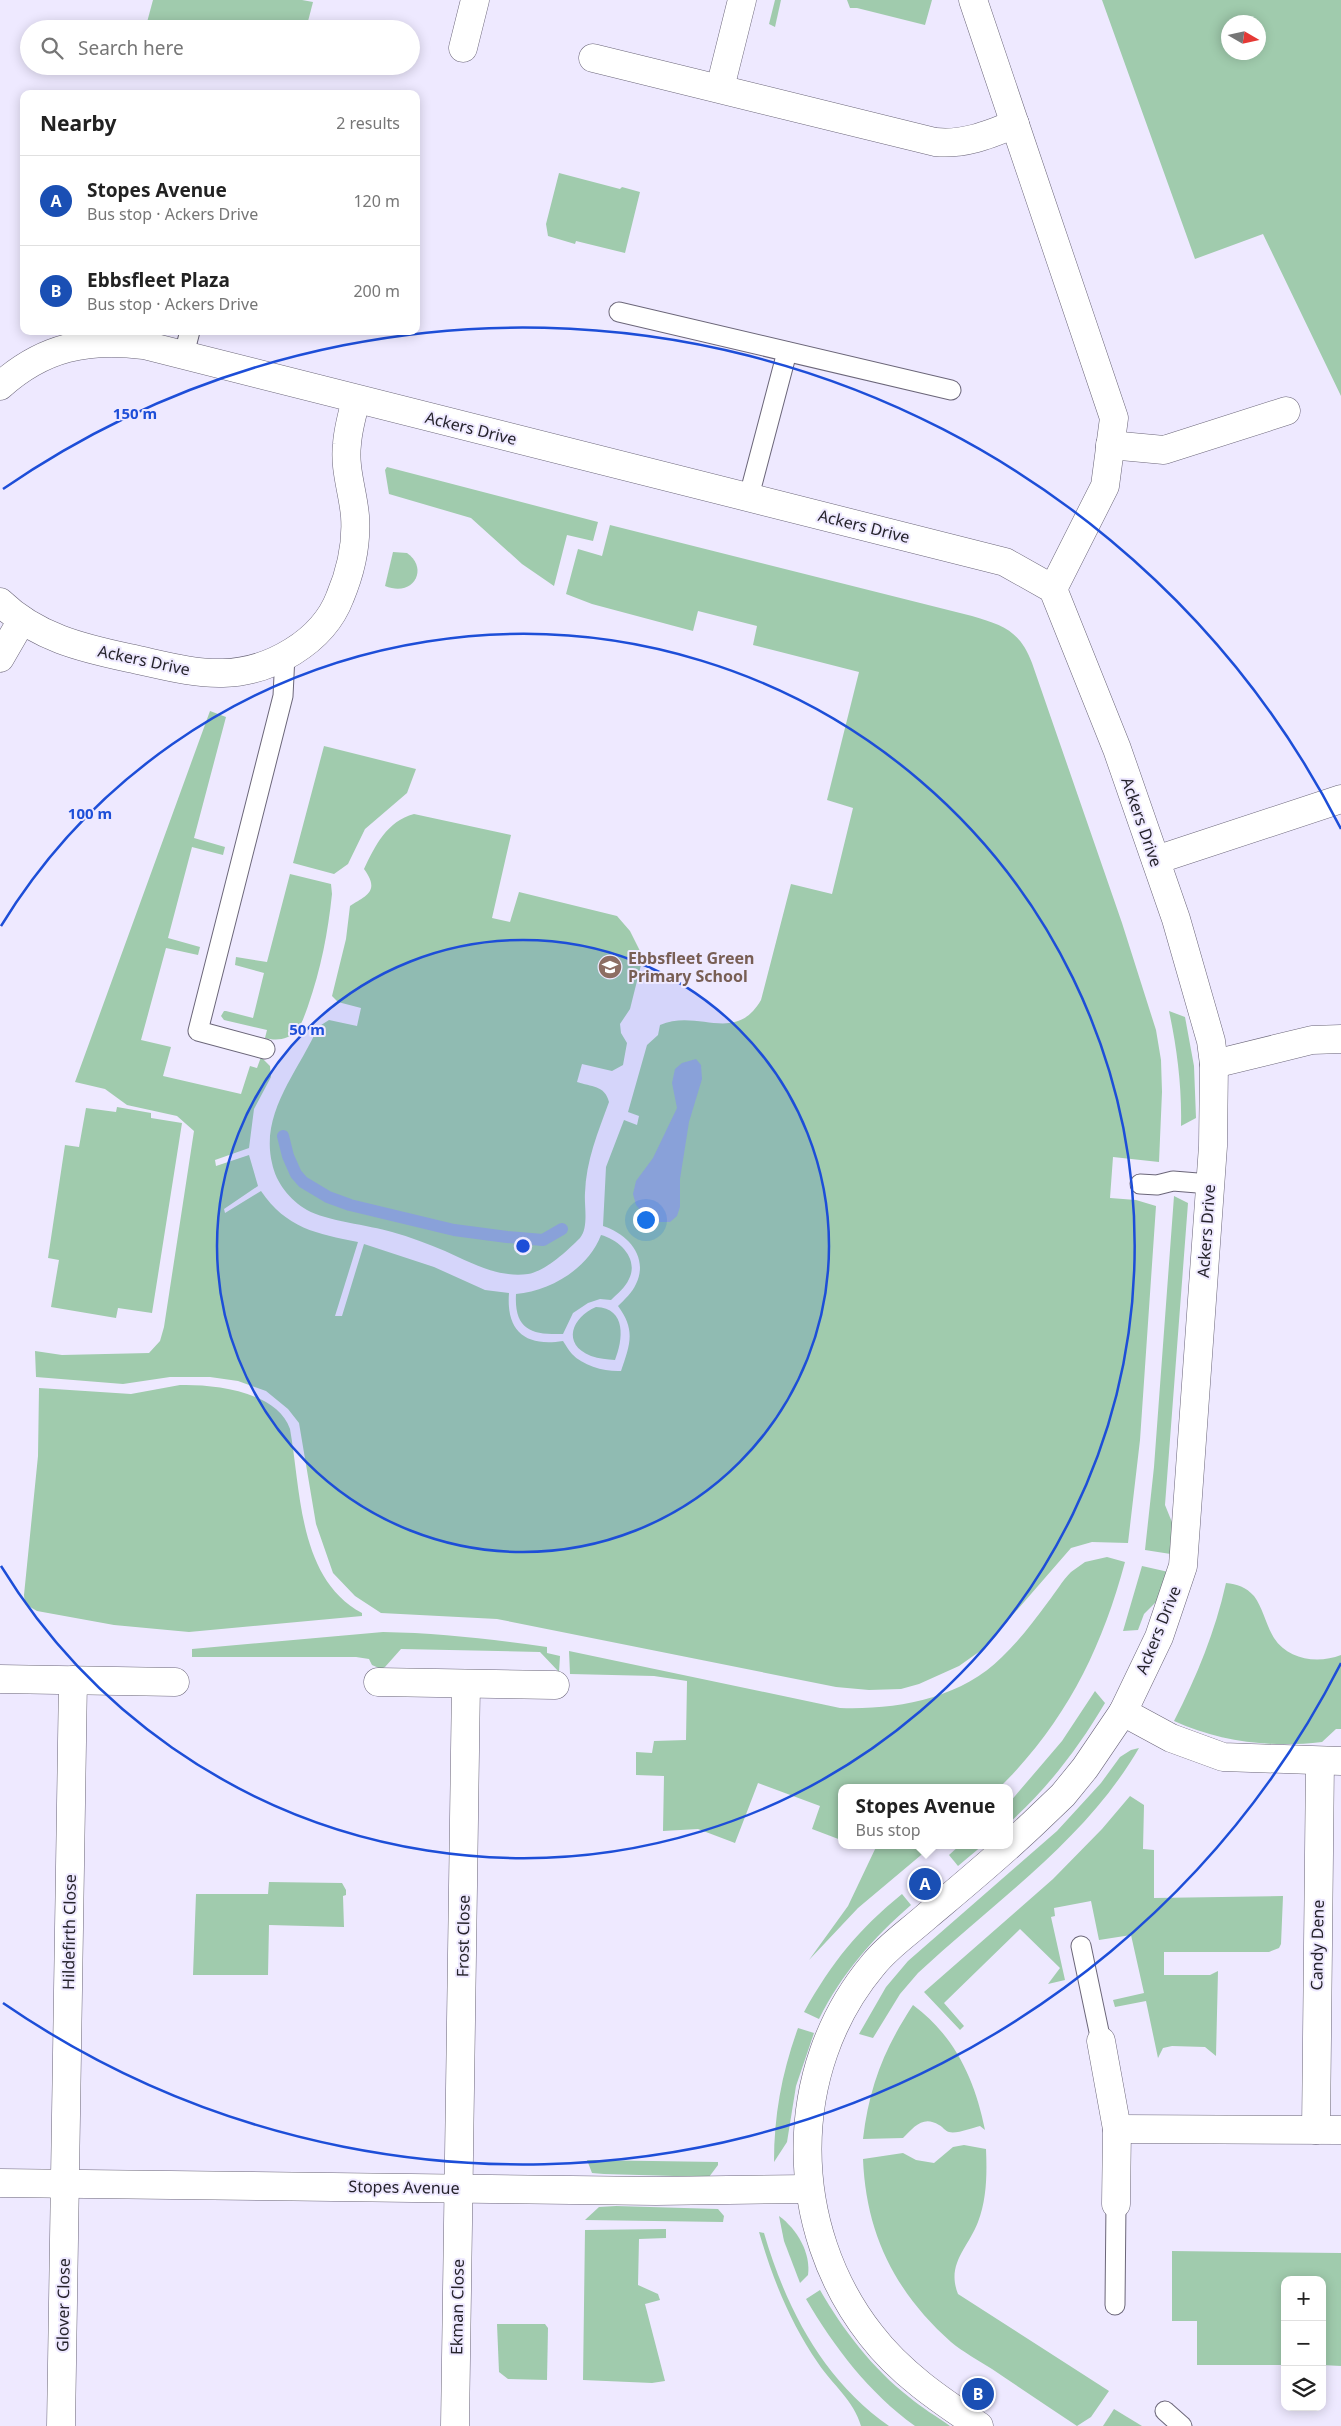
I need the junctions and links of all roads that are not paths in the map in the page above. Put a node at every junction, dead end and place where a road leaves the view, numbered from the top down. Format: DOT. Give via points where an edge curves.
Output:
graph roads {
  1 [pos="476,0"];
  2 [pos="742,0"];
  3 [pos="973,0"];
  4 [pos="463,48"];
  5 [pos="593,58"];
  6 [pos="720,88"];
  7 [pos="1014,124"];
  8 [pos="619,312"];
  9 [pos="187,343"];
  10 [pos="787,352"];
  11 [pos="0,386"];
  12 [pos="951,390"];
  13 [pos="356,400"];
  14 [pos="1286,411"];
  15 [pos="1110,445"];
  16 [pos="749,496"];
  17 [pos="1053,589"];
  18 [pos="0,602"];
  19 [pos="22,620"];
  20 [pos="285,655"];
  21 [pos="0,658"];
  22 [pos="1341,799"];
  23 [pos="1156,860"];
  24 [pos="1341,1039"];
  25 [pos="265,1049"];
  26 [pos="1214,1064"];
  27 [pos="1140,1184"];
  28 [pos="1210,1184"];
  29 [pos="0,1679"];
  30 [pos="73,1680"];
  31 [pos="175,1682"];
  32 [pos="378,1682"];
  33 [pos="466,1684"];
  34 [pos="555,1685"];
  35 [pos="1123,1712"];
  36 [pos="1330,1761"];
  37 [pos="1013,1843"];
  38 [pos="1006,1849"];
  39 [pos="1081,1946"];
  40 [pos="1101,2041"];
  41 [pos="1117,2129"];
  42 [pos="1329,2130"];
  43 [pos="0,2183"];
  44 [pos="64,2184"];
  45 [pos="460,2188"];
  46 [pos="809,2189"];
  47 [pos="1116,2204"];
  48 [pos="1115,2305"];
  49 [pos="1165,2411"];
  50 [pos="61,2426"];
  51 [pos="455,2426"];
  52 [pos="979,2426"];
  53 [pos="1182,2426"];
  1 -- 4 [label="street"];
  2 -- 6 [label="street"];
  3 -- 7 [label="street"];
  5 -- 6 [label="street"];
  6 -- 7 [label="street" via="935,142 976,139"];
  7 -- 15 [label="street" via="1114,418"];
  8 -- 10 [label="lane"];
  9 -- 11 [label="street, Ackers Drive" via="98,342 76,345 42,357"];
  9 -- 13 [label="street, Ackers Drive"];
  10 -- 12 [label="lane"];
  10 -- 16 [label="lane"];
  13 -- 16 [label="street, Ackers Drive"];
  13 -- 20 [label="street, Ackers Drive" via="346,446 355,516 355,540 348,577 325,623 301,646"];
  14 -- 15 [label="street" via="1164,450"];
  15 -- 17 [label="street" via="1105,486"];
  16 -- 17 [label="street, Ackers Drive" via="1005,562"];
  17 -- 23 [label="street, Ackers Drive" via="1117,750"];
  18 -- 19 [label="street, Ackers Drive"];
  19 -- 20 [label="street, Ackers Drive" via="45,634 77,645 191,670 230,672 257,667"];
  19 -- 21 [label="street"];
  20 -- 25 [label="lane" via="283,696 198,1032"];
  22 -- 23 [label="street"];
  23 -- 26 [label="street, Ackers Drive" via="1211,1041"];
  24 -- 26 [label="street" via="1312,1040"];
  26 -- 28 [label="street, Ackers Drive"];
  27 -- 28 [label="lane" via="1157,1185 1173,1181"];
  28 -- 35 [label="street, Ackers Drive" via="1183,1566 1159,1637"];
  29 -- 30 [label="street"];
  30 -- 31 [label="street"];
  30 -- 44 [label="street, Hildefirth Close"];
  32 -- 33 [label="street"];
  33 -- 34 [label="street"];
  33 -- 45 [label="street, Frost Close"];
  35 -- 36 [label="street, Candy Dene" via="1189,1746 1223,1757"];
  35 -- 37 [label="street, Ackers Drive" via="1101,1747 1063,1795"];
  36 -- 42 [label="street, Candy Dene"];
  38 -- 46 [label="street, Ackers Drive" via="889,1948 860,1981 836,2027 816,2080 808,2135"];
  39 -- 40 [label="lane"];
  40 -- 41 [label="street"];
  41 -- 42 [label="street, Candy Dene"];
  41 -- 47 [label="street"];
  43 -- 44 [label="street, Stopes Avenue"];
  44 -- 45 [label="street, Stopes Avenue"];
  44 -- 50 [label="street, Glover Close"];
  45 -- 46 [label="street, Stopes Avenue" via="730,2192"];
  45 -- 51 [label="street, Ekman Close"];
  46 -- 52 [label="street, Ackers Drive" via="824,2249 842,2291 858,2317 906,2372"];
  47 -- 48 [label="lane"];
  49 -- 53 [label="lane"];
}
